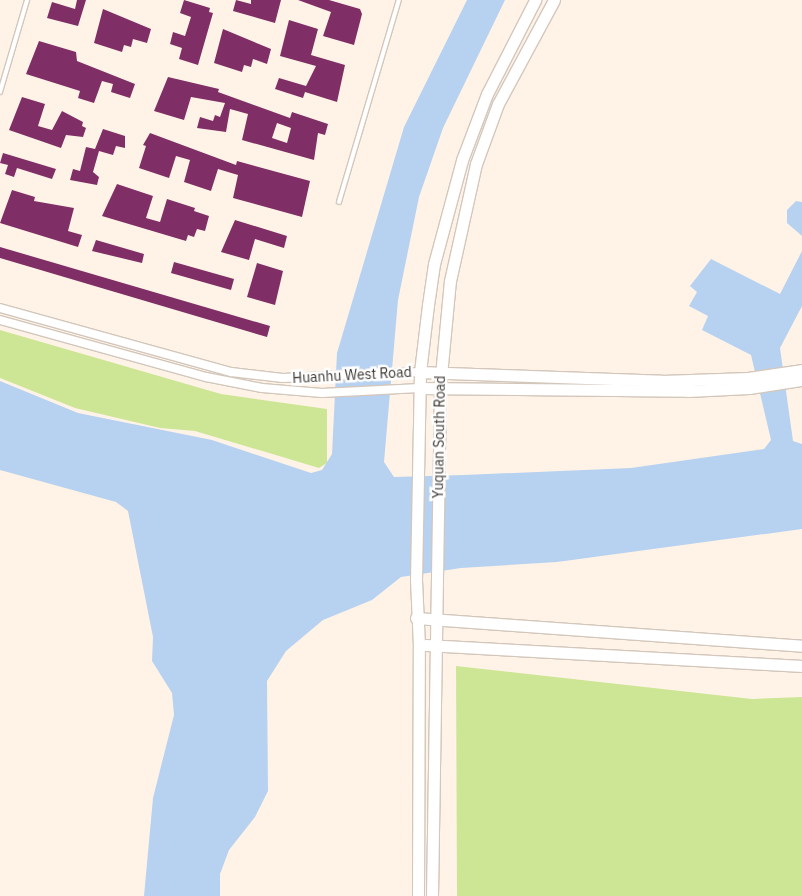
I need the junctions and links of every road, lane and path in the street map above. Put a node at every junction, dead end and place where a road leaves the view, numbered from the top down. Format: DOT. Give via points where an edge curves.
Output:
graph roads {
  1 [pos="28,0"];
  2 [pos="399,0"];
  3 [pos="535,0"];
  4 [pos="554,0"];
  5 [pos="0,92"];
  6 [pos="339,202"];
  7 [pos="0,308"];
  8 [pos="0,320"];
  9 [pos="802,370"];
  10 [pos="440,371"];
  11 [pos="420,372"];
  12 [pos="781,379"];
  13 [pos="802,380"];
  14 [pos="748,383"];
  15 [pos="440,386"];
  16 [pos="420,388"];
  17 [pos="416,618"];
  18 [pos="437,619"];
  19 [pos="434,644"];
  20 [pos="419,646"];
  21 [pos="802,646"];
  22 [pos="802,666"];
  23 [pos="418,896"];
  24 [pos="432,896"];
  1 -- 5 [label="lane"];
  2 -- 6 [label="lane"];
  3 -- 11 [label="street, Yuquan South Road" via="487,94 462,160 434,264"];
  4 -- 10 [label="street, Yuquan South Road" via="498,104 476,164 450,281"];
  7 -- 11 [label="street, Huanhu West Road" via="231,372 326,378"];
  8 -- 16 [label="street, Huanhu West Road" via="206,378 262,388 322,393"];
  9 -- 12 [label="street, Huanhu West Road"];
  10 -- 11 [label="street, Huanhu West Road"];
  10 -- 14 [label="street, Huanhu West Road"];
  10 -- 15 [label="street, Yuquan South Road"];
  11 -- 16 [label="street, Yuquan South Road"];
  12 -- 13 [label="street, Huanhu West Road"];
  12 -- 14 [label="street, Huanhu West Road"];
  14 -- 15 [label="street, Huanhu West Road" via="688,391"];
  15 -- 16 [label="street, Huanhu West Road"];
  15 -- 18 [label="street, Yuquan South Road"];
  16 -- 17 [label="street, Yuquan South Road"];
  17 -- 18 [label="street"];
  17 -- 20 [label="street, Yuquan South Road"];
  18 -- 19 [label="street, Yuquan South Road"];
  18 -- 21 [label="street"];
  19 -- 20 [label="street"];
  19 -- 22 [label="street"];
  19 -- 24 [label="street, Yuquan South Road"];
  20 -- 23 [label="street, Yuquan South Road"];
}
